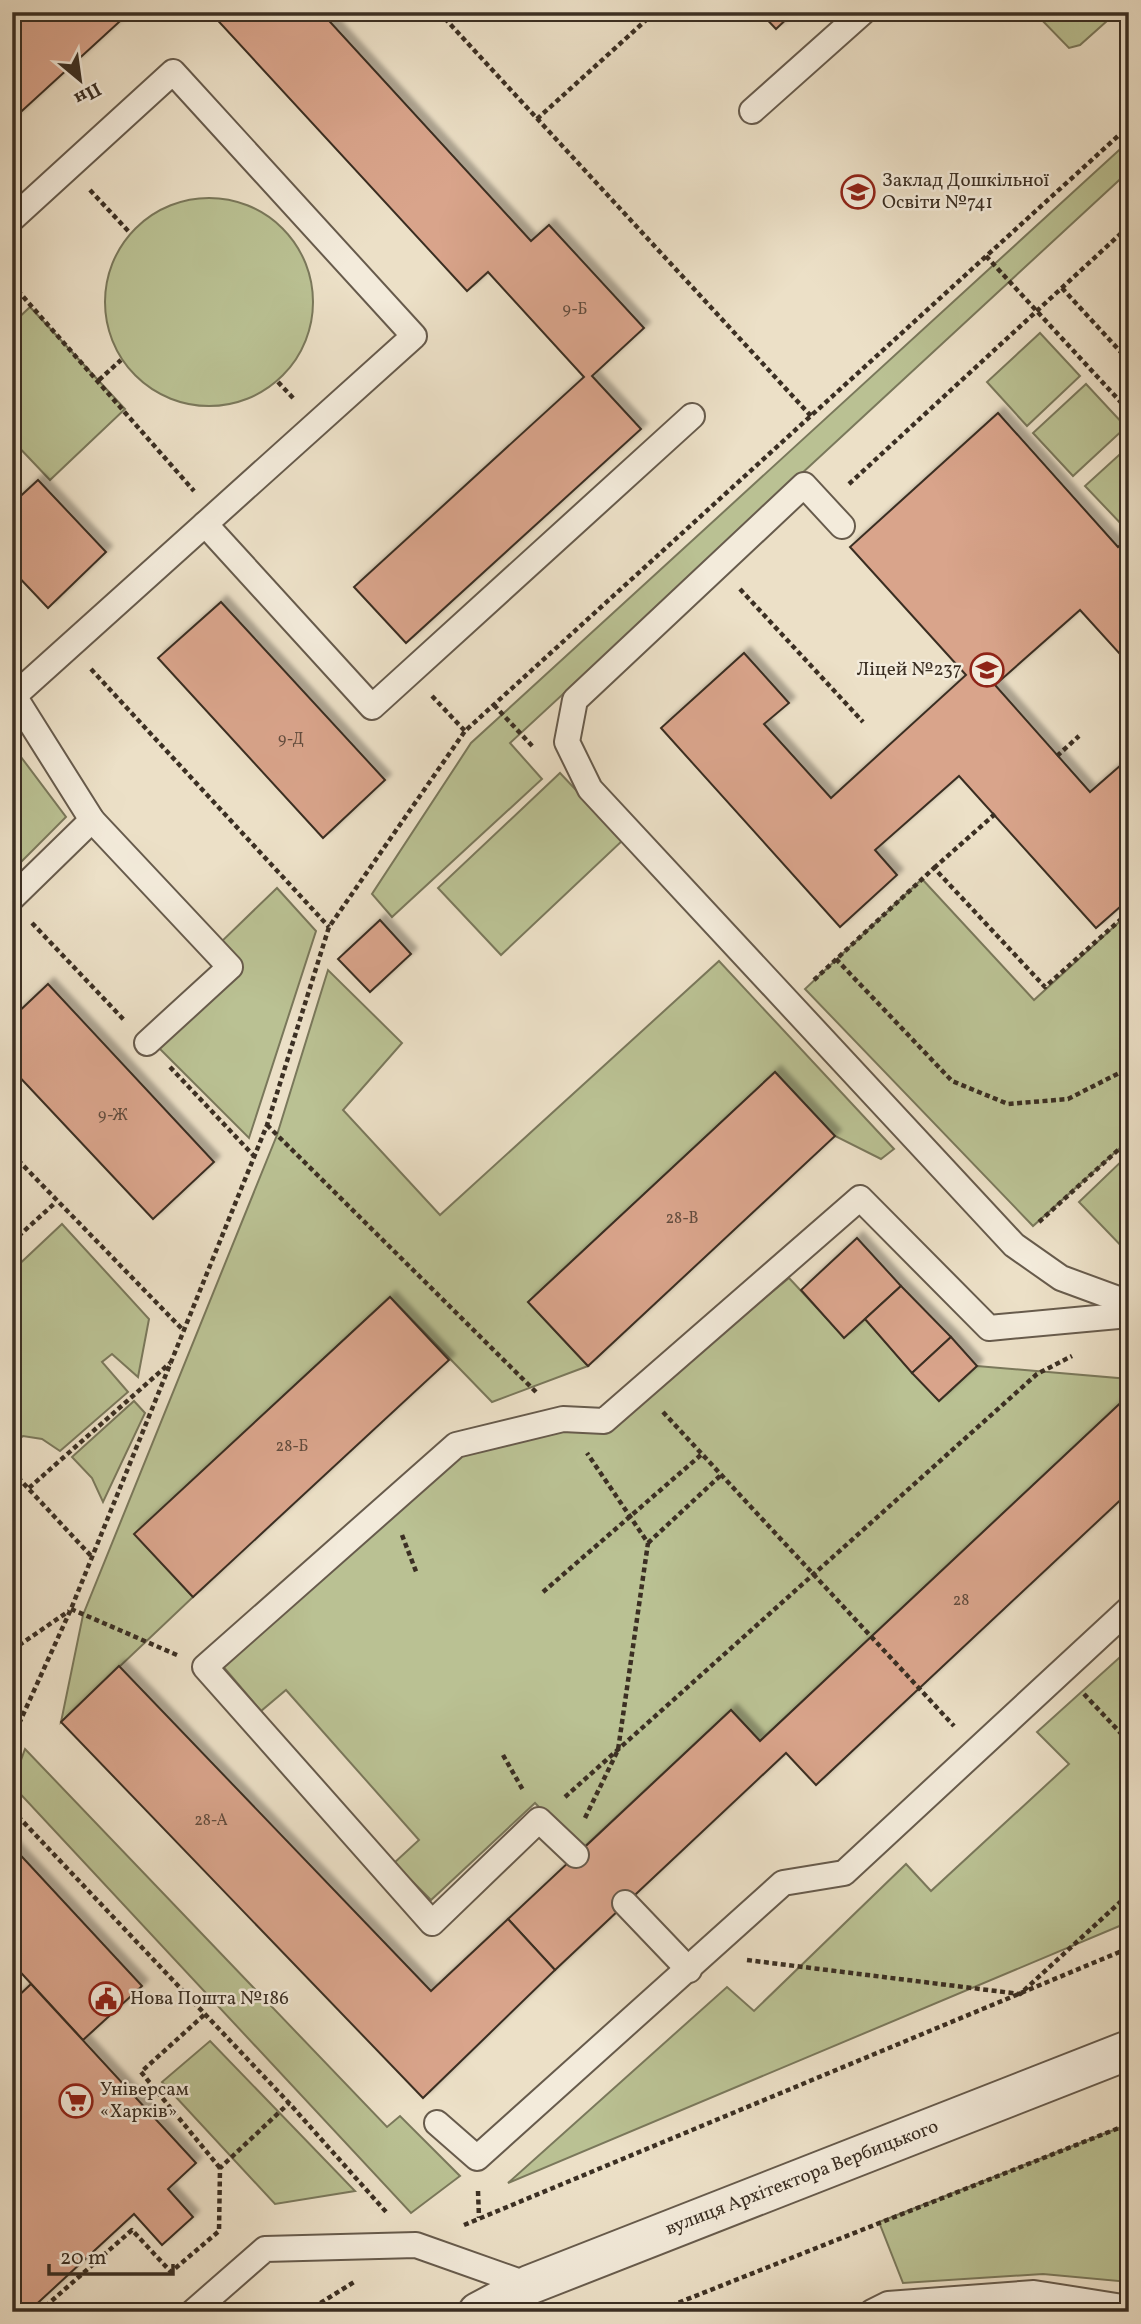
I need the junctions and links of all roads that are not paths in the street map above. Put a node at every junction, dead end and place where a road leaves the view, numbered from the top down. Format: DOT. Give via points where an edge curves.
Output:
graph roads {
  1 [pos="863,12"];
  2 [pos="752,111"];
  3 [pos="12,219"];
  4 [pos="692,416"];
  5 [pos="205,524"];
  6 [pos="842,526"];
  7 [pos="13,695"];
  8 [pos="92,820"];
  9 [pos="12,898"];
  10 [pos="147,1043"];
  11 [pos="1129,1303"];
  12 [pos="1129,1315"];
  13 [pos="1129,1609"];
  14 [pos="573,1852"];
  15 [pos="625,1903"];
  16 [pos="697,1962"];
  17 [pos="1129,2050"];
  18 [pos="437,2123"];
  19 [pos="529,2285"];
  20 [pos="1129,2308"];
  21 [pos="193,2312"];
  22 [pos="478,2312"];
  23 [pos="872,2312"];
  1 -- 2 [label="lane"];
  3 -- 5 [label="lane" via="173,72 414,336"];
  4 -- 5 [label="lane" via="372,707"];
  5 -- 7 [label="lane"];
  6 -- 11 [label="lane" via="804,485 575,700 567,742 590,789 1014,1245 1061,1278"];
  7 -- 8 [label="lane"];
  8 -- 9 [label="lane"];
  8 -- 10 [label="lane" via="230,967"];
  12 -- 14 [label="lane" via="989,1328 860,1198 604,1421 563,1419 456,1445 205,1667 432,1923 539,1820"];
  13 -- 16 [label="lane" via="844,1873 783,1883"];
  15 -- 16 [label="lane"];
  16 -- 18 [label="lane" via="477,2158"];
  17 -- 19 [label="street, вулиця Архітектора Вербицького"];
  19 -- 21 [label="lane" via="416,2245 265,2249"];
  19 -- 22 [label="street, вулиця Архітектора Вербицького"];
  20 -- 23 [label="lane" via="1034,2293 888,2304"];
}
